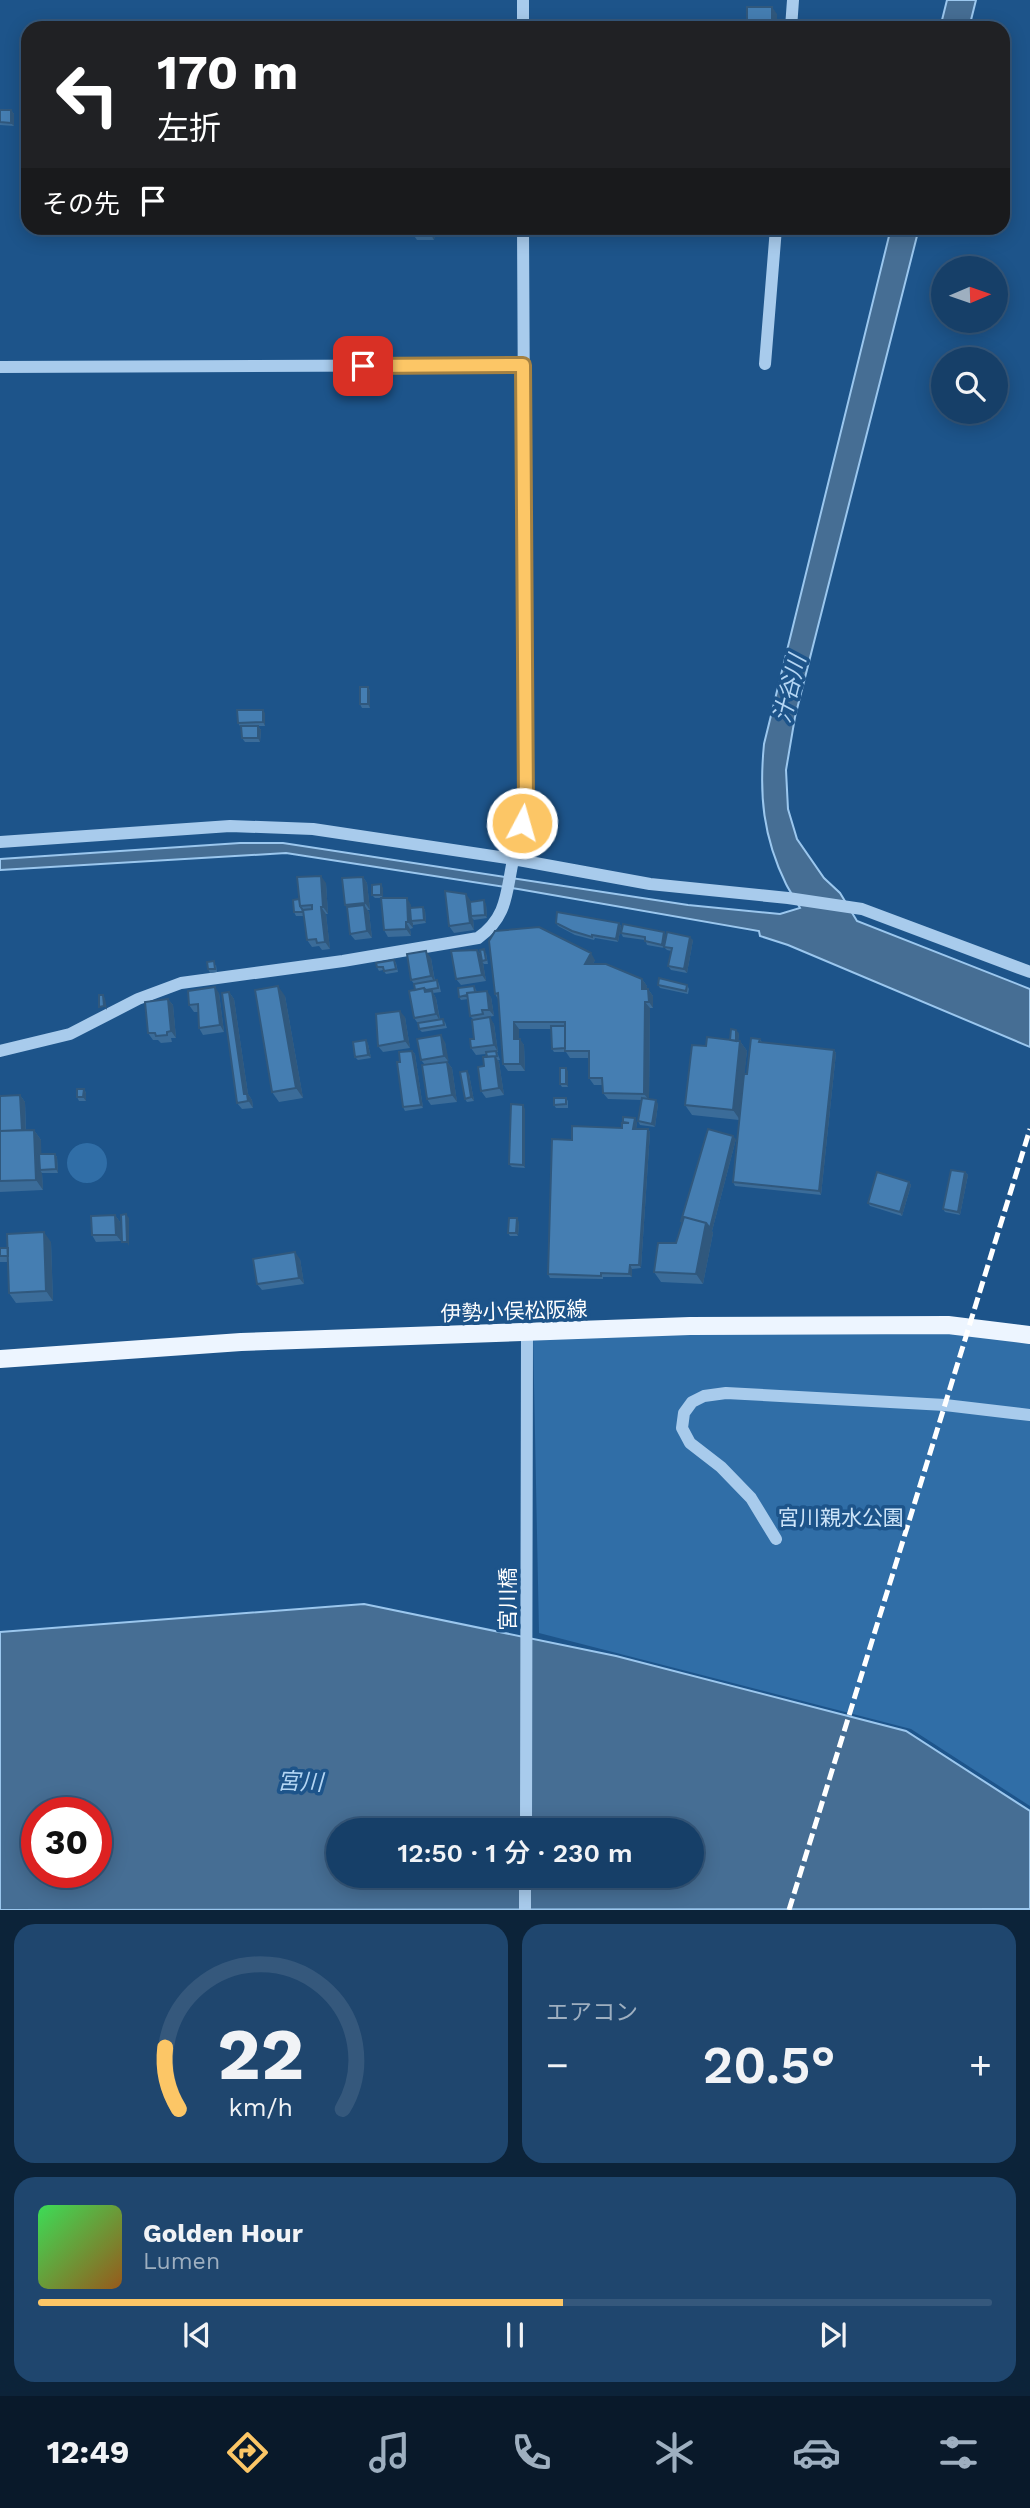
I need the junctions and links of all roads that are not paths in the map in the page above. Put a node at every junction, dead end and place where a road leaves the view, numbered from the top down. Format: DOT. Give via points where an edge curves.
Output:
graph roads {
  1 [pos="523,0"];
  2 [pos="793,0"];
  3 [pos="523,21"];
  4 [pos="792,21"];
  5 [pos="523,235"];
  6 [pos="775,235"];
  7 [pos="765,364"];
  8 [pos="523,365"];
  9 [pos="0,367"];
  10 [pos="0,842"];
  11 [pos="513,862"];
  12 [pos="1030,972"];
  13 [pos="0,1051"];
  14 [pos="527,1334"];
  15 [pos="1030,1335"];
  16 [pos="0,1359"];
  17 [pos="1030,1415"];
  18 [pos="776,1539"];
  19 [pos="526,1818"];
  20 [pos="525,1888"];
  21 [pos="525,1909"];
  1 -- 3 [label="street"];
  2 -- 4 [label="street"];
  5 -- 8 [label="street"];
  6 -- 7 [label="street"];
  8 -- 9 [label="street"];
  8 -- 11 [label="street" via="526,805"];
  10 -- 11 [label="street" via="230,826 278,827"];
  11 -- 12 [label="street" via="650,884 862,909"];
  11 -- 13 [label="street" via="507,899 478,939 180,983 70,1034"];
  14 -- 15 [label="main road, 伊勢小俣松阪線" via="690,1326 948,1325"];
  14 -- 16 [label="main road, 伊勢小俣松阪線" via="241,1342"];
  14 -- 19 [label="street, 宮川橋"];
  17 -- 18 [label="street" via="945,1405 726,1393 692,1402 684,1413 682,1428 690,1443 751,1498"];
  20 -- 21 [label="street"];
}
